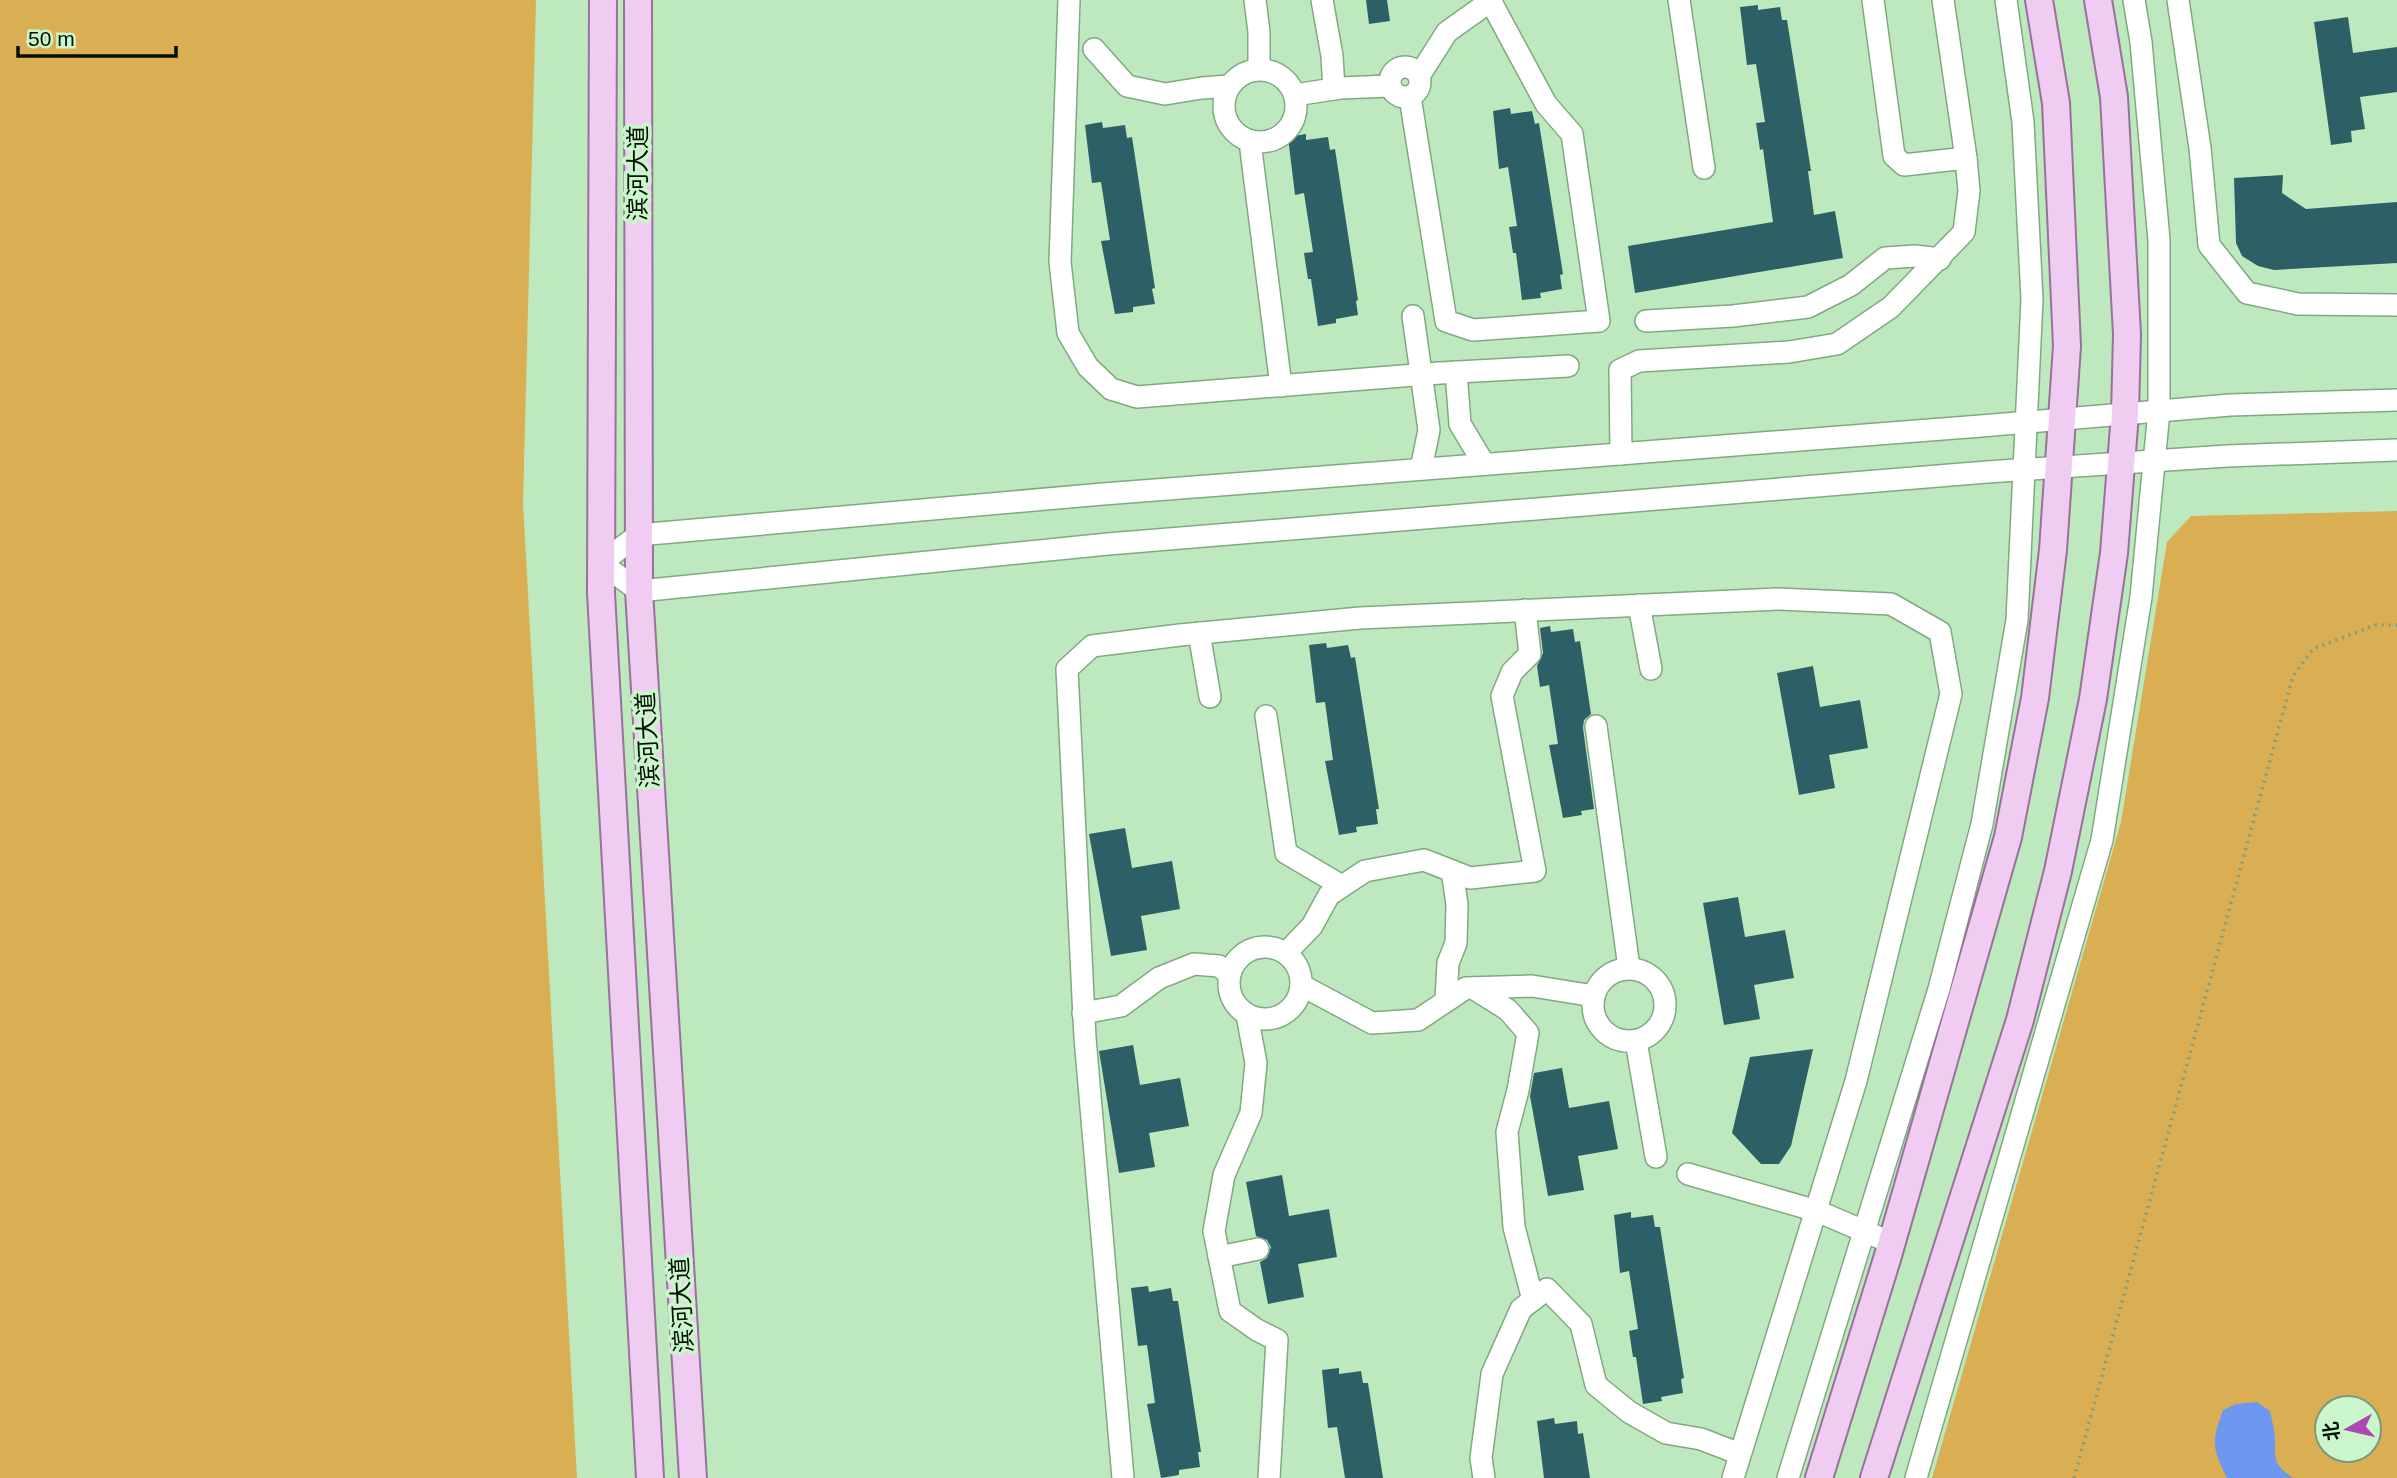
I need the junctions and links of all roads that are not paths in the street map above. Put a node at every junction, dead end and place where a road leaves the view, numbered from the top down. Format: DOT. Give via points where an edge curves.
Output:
graph roads {
  1 [pos="603,0"];
  2 [pos="638,0"];
  3 [pos="1069,0"];
  4 [pos="1255,0"];
  5 [pos="1322,0"];
  6 [pos="1679,0"];
  7 [pos="1873,0"];
  8 [pos="1943,0"];
  9 [pos="2006,0"];
  10 [pos="2039,0"];
  11 [pos="2098,0"];
  12 [pos="2134,0"];
  13 [pos="2178,0"];
  14 [pos="1491,1"];
  15 [pos="1094,49"];
  16 [pos="1259,69"];
  17 [pos="1419,76"];
  18 [pos="1229,86"];
  19 [pos="1390,86"];
  20 [pos="1334,89"];
  21 [pos="1295,95"];
  22 [pos="1409,96"];
  23 [pos="1254,142"];
  24 [pos="1966,158"];
  25 [pos="1704,168"];
  26 [pos="1940,259"];
  27 [pos="2397,305"];
  28 [pos="1413,316"];
  29 [pos="1646,321"];
  30 [pos="1568,366"];
  31 [pos="1456,372"];
  32 [pos="1422,374"];
  33 [pos="1281,386"];
  34 [pos="2397,400"];
  35 [pos="2159,411"];
  36 [pos="2124,414"];
  37 [pos="2062,419"];
  38 [pos="2028,422"];
  39 [pos="2397,450"];
  40 [pos="1621,454"];
  41 [pos="2155,461"];
  42 [pos="2121,463"];
  43 [pos="1484,464"];
  44 [pos="2059,467"];
  45 [pos="1421,469"];
  46 [pos="2025,470"];
  47 [pos="638,535"];
  48 [pos="601,563"];
  49 [pos="639,591"];
  50 [pos="1639,605"];
  51 [pos="1525,610"];
  52 [pos="1199,633"];
  53 [pos="1651,669"];
  54 [pos="1210,697"];
  55 [pos="1266,716"];
  56 [pos="1596,726"];
  57 [pos="1452,871"];
  58 [pos="1342,886"];
  59 [pos="1286,953"];
  60 [pos="1629,968"];
  61 [pos="1230,974"];
  62 [pos="1301,985"];
  63 [pos="1473,988"];
  64 [pos="1594,996"];
  65 [pos="1446,1000"];
  66 [pos="1083,1013"];
  67 [pos="1247,1015"];
  68 [pos="1636,1041"];
  69 [pos="1656,1157"];
  70 [pos="1688,1174"];
  71 [pos="1817,1211"];
  72 [pos="1865,1231"];
  73 [pos="1892,1243"];
  74 [pos="1258,1249"];
  75 [pos="1219,1257"];
  76 [pos="1533,1300"];
  77 [pos="1740,1454"];
  78 [pos="650,1478"];
  79 [pos="693,1478"];
  80 [pos="1123,1478"];
  81 [pos="1269,1478"];
  82 [pos="1484,1478"];
  83 [pos="1733,1478"];
  84 [pos="1787,1478"];
  85 [pos="1818,1478"];
  86 [pos="1874,1478"];
  87 [pos="1916,1478"];
  1 -- 48 [label="main road, 滨河大道"];
  2 -- 47 [label="main road, 滨河大道"];
  3 -- 33 [label="street" via="1060,262 1068,332 1095,374 1111,389 1137,397"];
  4 -- 16 [label="street"];
  5 -- 20 [label="street"];
  6 -- 25 [label="street"];
  7 -- 24 [label="street" via="1894,156 1904,165"];
  8 -- 24 [label="street"];
  9 -- 38 [label="street" via="2023,122 2032,299"];
  10 -- 37 [label="main road" via="2056,103 2067,346"];
  11 -- 36 [label="main road" via="2114,97 2127,334"];
  12 -- 35 [label="street" via="2159,240"];
  13 -- 27 [label="street" via="2209,245 2247,293 2298,304"];
  14 -- 17 [label="street" via="1447,32"];
  14 -- 22 [label="street" via="1546,104 1572,134 1599,321 1473,330 1446,321"];
  15 -- 18 [label="street" via="1127,86 1165,94"];
  16 -- 18 [label="street" via="1247,71"];
  16 -- 21 [label="street" via="1281,76"];
  17 -- 19 [label="street" via="1402,67 1390,76"];
  17 -- 22 [label="street" via="1418,90"];
  18 -- 23 [label="street" via="1223,108 1226,120 1242,138"];
  19 -- 20 [label="street"];
  19 -- 22 [label="street" via="1400,97"];
  20 -- 21 [label="street"];
  21 -- 23 [label="street" via="1294,119 1287,130 1278,138"];
  23 -- 33 [label="street" via="1251,150 1261,243"];
  24 -- 26 [label="street" via="1969,191 1964,232"];
  26 -- 29 [label="street" via="1885,258 1851,285 1808,307"];
  26 -- 40 [label="street" via="1891,307 1837,344 1789,352 1639,361 1620,370"];
  28 -- 32 [label="street"];
  30 -- 31 [label="street"];
  31 -- 32 [label="street"];
  31 -- 43 [label="street" via="1460,424"];
  32 -- 33 [label="street"];
  32 -- 45 [label="street" via="1429,430"];
  34 -- 35 [label="street"];
  35 -- 36 [label="street"];
  35 -- 41 [label="street"];
  36 -- 37 [label="street"];
  36 -- 42 [label="main road"];
  37 -- 38 [label="street"];
  37 -- 44 [label="main road"];
  38 -- 40 [label="street"];
  38 -- 46 [label="street"];
  39 -- 41 [label="street"];
  40 -- 43 [label="street"];
  41 -- 42 [label="street"];
  41 -- 87 [label="street" via="2141,597 2102,840"];
  42 -- 44 [label="street"];
  42 -- 86 [label="main road" via="2114,553 2093,699 2058,871 2020,1020"];
  43 -- 45 [label="street"];
  44 -- 46 [label="street"];
  44 -- 73 [label="main road" via="2035,698 2008,837"];
  45 -- 47 [label="street"];
  46 -- 49 [label="street" via="1121,543"];
  46 -- 72 [label="street" via="2018,620 1982,824"];
  47 -- 48 [label="street"];
  47 -- 49 [label="main road, 滨河大道"];
  48 -- 49 [label="street"];
  48 -- 78 [label="main road, 滨河大道"];
  49 -- 79 [label="main road, 滨河大道"];
  50 -- 51 [label="street"];
  50 -- 53 [label="street"];
  50 -- 71 [label="street" via="1778,599 1891,604 1940,632 1951,694 1856,1081"];
  51 -- 52 [label="street" via="1360,618"];
  51 -- 57 [label="street" via="1530,654 1512,673 1502,696 1535,871 1470,878"];
  52 -- 54 [label="street"];
  52 -- 66 [label="street" via="1092,646 1067,669"];
  55 -- 58 [label="street" via="1286,853"];
  56 -- 60 [label="street"];
  57 -- 58 [label="street" via="1424,860 1365,871"];
  57 -- 65 [label="street" via="1456,943 1448,963"];
  58 -- 59 [label="street" via="1329,895 1312,926"];
  59 -- 61 [label="street" via="1264,946 1252,949 1234,963"];
  59 -- 62 [label="street" via="1300,973"];
  60 -- 64 [label="street" via="1607,976"];
  60 -- 68 [label="street" via="1651,975 1664,994 1666,1007 1657,1029"];
  61 -- 66 [label="street" via="1219,967 1194,964 1159,978 1121,1006"];
  61 -- 67 [label="street" via="1231,997"];
  62 -- 65 [label="street" via="1372,1023 1418,1020"];
  62 -- 67 [label="street" via="1292,1007 1283,1015 1259,1019"];
  63 -- 64 [label="street" via="1532,986"];
  63 -- 65 [label="street"];
  63 -- 76 [label="street" via="1508,1010 1528,1032 1507,1132 1514,1227"];
  64 -- 68 [label="street" via="1593,1007 1602,1029 1623,1041"];
  66 -- 80 [label="street"];
  67 -- 75 [label="street" via="1256,1063 1251,1113 1224,1175 1214,1231"];
  68 -- 69 [label="street"];
  70 -- 71 [label="street"];
  71 -- 72 [label="street"];
  71 -- 77 [label="street"];
  72 -- 73 [label="street"];
  72 -- 84 [label="street"];
  73 -- 85 [label="main road"];
  74 -- 75 [label="street"];
  75 -- 81 [label="street" via="1230,1311 1277,1340"];
  76 -- 77 [label="street" via="1547,1289 1581,1324 1596,1385 1629,1412 1666,1433 1701,1439"];
  76 -- 82 [label="street" via="1521,1309 1492,1374 1481,1458"];
  77 -- 83 [label="street"];
}
